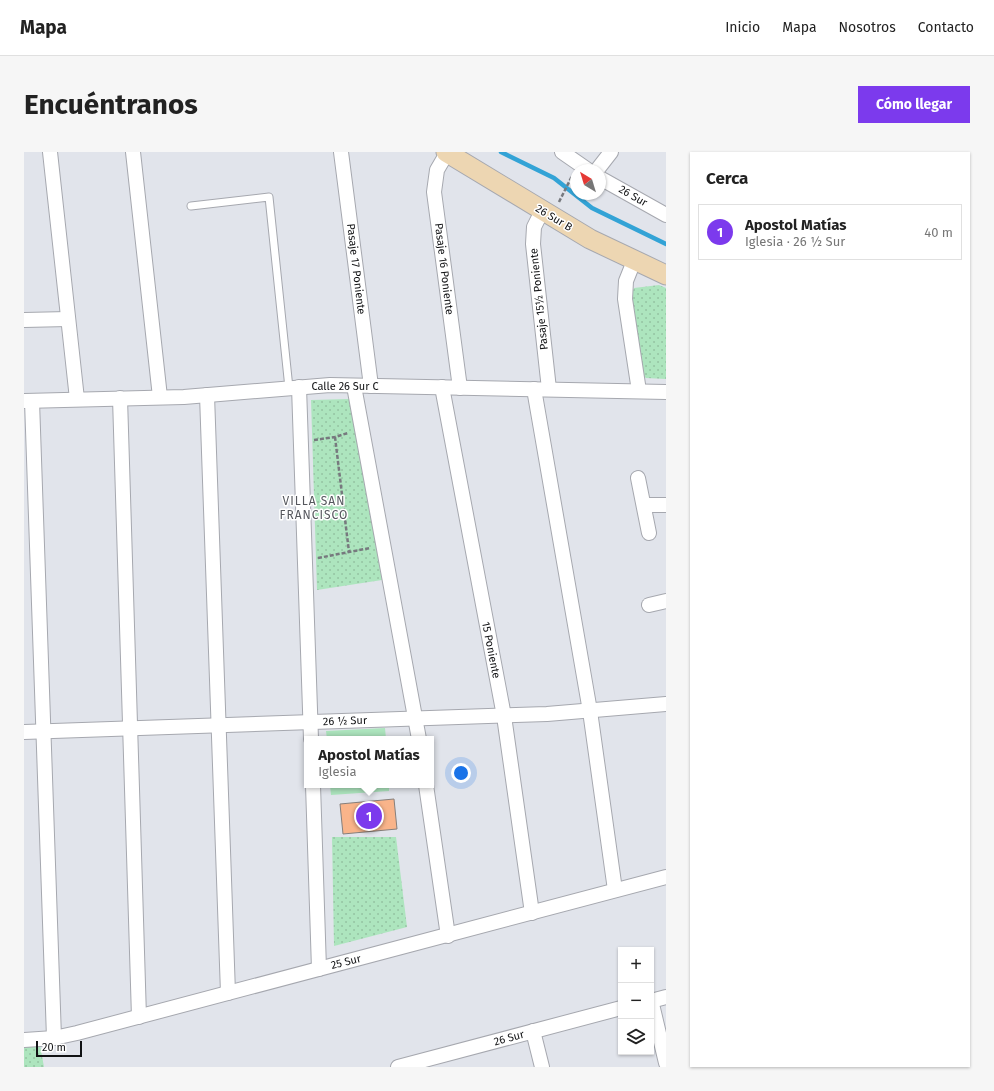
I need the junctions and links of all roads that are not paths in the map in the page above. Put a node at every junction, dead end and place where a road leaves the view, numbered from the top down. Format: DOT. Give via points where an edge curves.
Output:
graph roads {
  1 [pos="50,152"];
  2 [pos="133,152"];
  3 [pos="341,152"];
  4 [pos="446,152"];
  5 [pos="562,152"];
  6 [pos="611,152"];
  7 [pos="580,164"];
  8 [pos="602,164"];
  9 [pos="606,181"];
  10 [pos="191,206"];
  11 [pos="547,214"];
  12 [pos="666,215"];
  13 [pos="634,261"];
  14 [pos="666,275"];
  15 [pos="68,319"];
  16 [pos="24,320"];
  17 [pos="354,386"];
  18 [pos="371,386"];
  19 [pos="442,387"];
  20 [pos="294,388"];
  21 [pos="460,388"];
  22 [pos="534,389"];
  23 [pos="549,389"];
  24 [pos="639,391"];
  25 [pos="666,392"];
  26 [pos="207,395"];
  27 [pos="160,397"];
  28 [pos="120,398"];
  29 [pos="77,400"];
  30 [pos="28,401"];
  31 [pos="638,478"];
  32 [pos="644,505"];
  33 [pos="666,505"];
  34 [pos="649,533"];
  35 [pos="666,602"];
  36 [pos="649,605"];
  37 [pos="666,704"];
  38 [pos="590,711"];
  39 [pos="504,716"];
  40 [pos="416,719"];
  41 [pos="311,723"];
  42 [pos="219,726"];
  43 [pos="131,728"];
  44 [pos="43,731"];
  45 [pos="24,732"];
  46 [pos="311,736"];
  47 [pos="419,736"];
  48 [pos="313,788"];
  49 [pos="426,788"];
  50 [pos="666,877"];
  51 [pos="616,890"];
  52 [pos="532,913"];
  53 [pos="448,936"];
  54 [pos="319,969"];
  55 [pos="228,993"];
  56 [pos="666,996"];
  57 [pos="654,999"];
  58 [pos="618,1009"];
  59 [pos="654,1013"];
  60 [pos="139,1017"];
  61 [pos="534,1032"];
  62 [pos="54,1038"];
  63 [pos="24,1040"];
  64 [pos="666,1064"];
  65 [pos="416,1065"];
  66 [pos="398,1067"];
  67 [pos="542,1067"];
  1 -- 15 [label="street"];
  2 -- 27 [label="street"];
  3 -- 18 [label="street, Pasaje 17 Poniente"];
  4 -- 11 [label="street, 26 Sur B"];
  4 -- 21 [label="street, Pasaje 16 Poniente" via="437,170 434,192"];
  5 -- 7 [label="street"];
  6 -- 8 [label="street"];
  9 -- 12 [label="street, 26 Sur"];
  10 -- 20 [label="lane" via="269,197"];
  11 -- 13 [label="street, 26 Sur B"];
  11 -- 23 [label="street, Pasaje 15½ Poniente" via="534,227 533,240"];
  13 -- 14 [label="street, 26 Sur B"];
  13 -- 24 [label="street" via="626,282 625,295"];
  15 -- 16 [label="street"];
  15 -- 29 [label="street"];
  17 -- 18 [label="street, Calle 26 Sur C"];
  17 -- 20 [label="street, Calle 26 Sur C"];
  17 -- 40 [label="street"];
  18 -- 19 [label="street, Calle 26 Sur C"];
  19 -- 21 [label="street, Calle 26 Sur C"];
  19 -- 39 [label="street, 15 Poniente"];
  20 -- 26 [label="street, Calle 26 Sur C"];
  20 -- 41 [label="street" via="300,442"];
  21 -- 22 [label="street, Calle 26 Sur C"];
  22 -- 23 [label="street, Calle 26 Sur C"];
  22 -- 38 [label="street"];
  23 -- 24 [label="street, Calle 26 Sur C"];
  24 -- 25 [label="street, Calle 26 Sur C"];
  26 -- 27 [label="street, Calle 26 Sur C"];
  26 -- 42 [label="street"];
  27 -- 28 [label="street, Calle 26 Sur C"];
  28 -- 29 [label="street, Calle 26 Sur C"];
  28 -- 43 [label="street"];
  29 -- 30 [label="street, Calle 26 Sur C"];
  30 -- 44 [label="street"];
  31 -- 32 [label="street"];
  32 -- 33 [label="street"];
  32 -- 34 [label="street"];
  35 -- 36 [label="street"];
  37 -- 38 [label="street, 26 ½ Sur"];
  38 -- 39 [label="street, 26 ½ Sur"];
  38 -- 51 [label="street"];
  39 -- 40 [label="street, 26 ½ Sur"];
  39 -- 52 [label="street, 15 Poniente"];
  40 -- 41 [label="street, 26 ½ Sur"];
  40 -- 47 [label="street"];
  41 -- 42 [label="street, 26 ½ Sur"];
  41 -- 46 [label="street"];
  42 -- 43 [label="street, 26 ½ Sur"];
  42 -- 55 [label="street"];
  43 -- 44 [label="street, 26 ½ Sur"];
  43 -- 60 [label="street"];
  44 -- 45 [label="street, 26 ½ Sur"];
  44 -- 62 [label="street"];
  48 -- 54 [label="street"];
  49 -- 53 [label="street"];
  50 -- 51 [label="street, 25 Sur"];
  51 -- 52 [label="street, 25 Sur"];
  52 -- 53 [label="street, 25 Sur"];
  53 -- 54 [label="street, 25 Sur"];
  54 -- 55 [label="street, 25 Sur"];
  55 -- 60 [label="street, 25 Sur"];
  56 -- 57 [label="street"];
  58 -- 61 [label="street, 26 Sur"];
  59 -- 64 [label="street"];
  60 -- 62 [label="street, 25 Sur"];
  61 -- 65 [label="street, 26 Sur"];
  61 -- 67 [label="street"];
  62 -- 63 [label="street, 25 Sur"];
  65 -- 66 [label="street, 26 Sur"];
}
